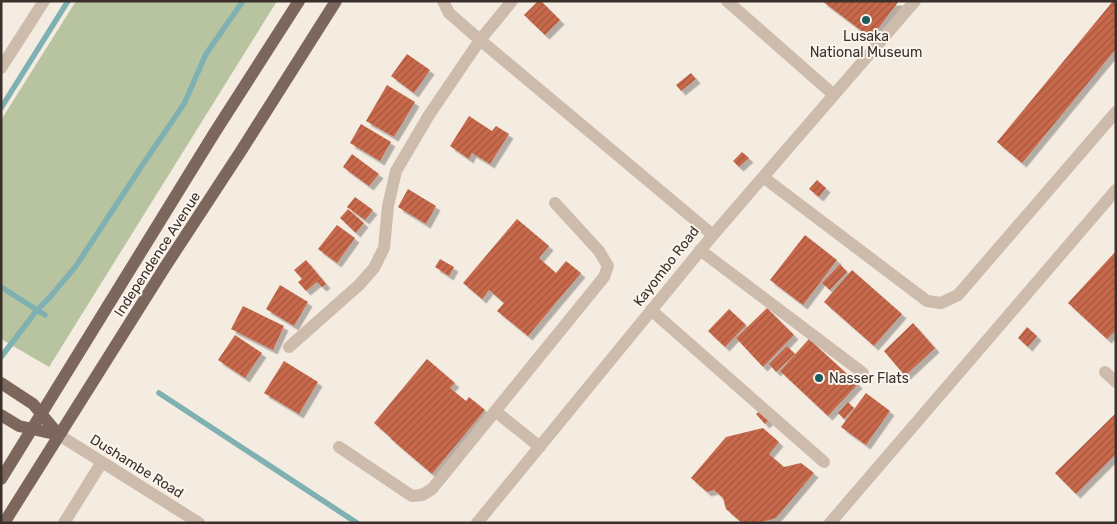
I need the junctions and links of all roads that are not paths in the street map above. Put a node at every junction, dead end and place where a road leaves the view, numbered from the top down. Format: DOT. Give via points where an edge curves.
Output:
graph roads {
  1 [pos="44,1"];
  2 [pos="299,1"];
  3 [pos="336,1"];
  4 [pos="443,1"];
  5 [pos="512,1"];
  6 [pos="727,1"];
  7 [pos="915,1"];
  8 [pos="480,40"];
  9 [pos="1,68"];
  10 [pos="834,95"];
  11 [pos="1116,112"];
  12 [pos="763,177"];
  13 [pos="1116,190"];
  14 [pos="555,203"];
  15 [pos="714,234"];
  16 [pos="700,250"];
  17 [pos="651,310"];
  18 [pos="288,347"];
  19 [pos="1105,372"];
  20 [pos="863,373"];
  21 [pos="1116,382"];
  22 [pos="1,383"];
  23 [pos="495,411"];
  24 [pos="1,415"];
  25 [pos="41,415"];
  26 [pos="33,429"];
  27 [pos="59,435"];
  28 [pos="339,447"];
  29 [pos="540,447"];
  30 [pos="102,462"];
  31 [pos="824,462"];
  32 [pos="1,480"];
  33 [pos="4,523"];
  34 [pos="64,523"];
  35 [pos="198,523"];
  36 [pos="477,523"];
  37 [pos="830,523"];
  1 -- 9 [label="street"];
  2 -- 25 [label="main road, Independence Avenue"];
  3 -- 27 [label="main road, Independence Avenue"];
  4 -- 8 [label="street, Kayombo Road" via="449,13"];
  5 -- 8 [label="street"];
  6 -- 10 [label="street"];
  7 -- 10 [label="street"];
  8 -- 15 [label="street, Kayombo Road"];
  8 -- 18 [label="street" via="396,171 388,206 384,248 374,268"];
  10 -- 12 [label="street"];
  11 -- 12 [label="street" via="958,295 941,303 926,301"];
  12 -- 15 [label="street"];
  13 -- 37 [label="street"];
  14 -- 23 [label="street" via="599,251 608,266 604,278"];
  15 -- 16 [label="street, Kayombo Road"];
  16 -- 17 [label="street, Kayombo Road"];
  16 -- 20 [label="street"];
  17 -- 29 [label="street, Kayombo Road"];
  17 -- 31 [label="street"];
  19 -- 21 [label="street"];
  22 -- 25 [label="main road" via="33,404"];
  23 -- 28 [label="street" via="432,488 422,495 412,496"];
  23 -- 29 [label="street"];
  24 -- 26 [label="main road" via="19,426"];
  25 -- 26 [label="main road, Independence Avenue"];
  25 -- 27 [label="main road"];
  26 -- 27 [label="main road"];
  26 -- 32 [label="main road, Independence Avenue"];
  27 -- 30 [label="street, Dushambe Road"];
  27 -- 33 [label="main road, Independence Avenue"];
  29 -- 36 [label="street, Kayombo Road"];
  30 -- 34 [label="street"];
  30 -- 35 [label="street, Dushambe Road"];
}
